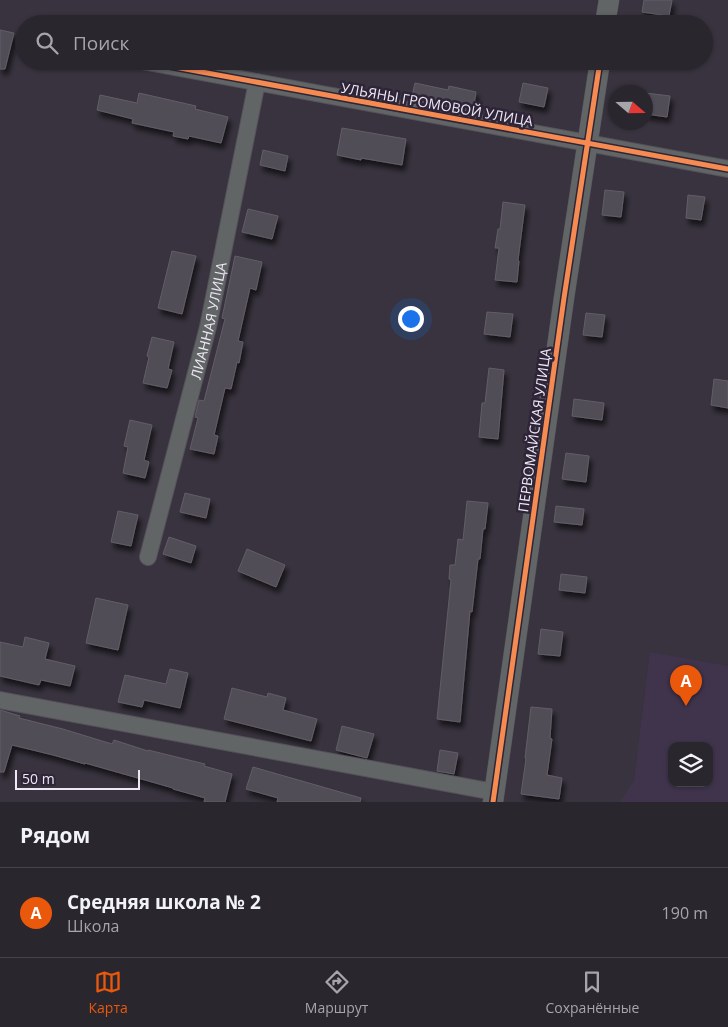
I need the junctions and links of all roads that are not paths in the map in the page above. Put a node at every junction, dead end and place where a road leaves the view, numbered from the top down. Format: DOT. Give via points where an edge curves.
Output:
graph roads {
  1 [pos="609,0"];
  2 [pos="606,15"];
  3 [pos="191,70"];
  4 [pos="599,70"];
  5 [pos="257,82"];
  6 [pos="588,143"];
  7 [pos="728,169"];
  8 [pos="148,557"];
  9 [pos="0,700"];
  10 [pos="493,797"];
  1 -- 2 [label="street"];
  3 -- 5 [label="street, УЛЬЯНЫ ГРОМОВОЙ УЛИЦА"];
  4 -- 6 [label="street, ПЕРВОМАЙСКАЯ УЛИЦА"];
  5 -- 6 [label="street, УЛЬЯНЫ ГРОМОВОЙ УЛИЦА"];
  5 -- 8 [label="street, ЛИАННАЯ УЛИЦА" via="208,327"];
  6 -- 7 [label="street, УЛЬЯНЫ ГРОМОВОЙ УЛИЦА"];
  6 -- 10 [label="street, ПЕРВОМАЙСКАЯ УЛИЦА"];
  9 -- 10 [label="street"];
}
